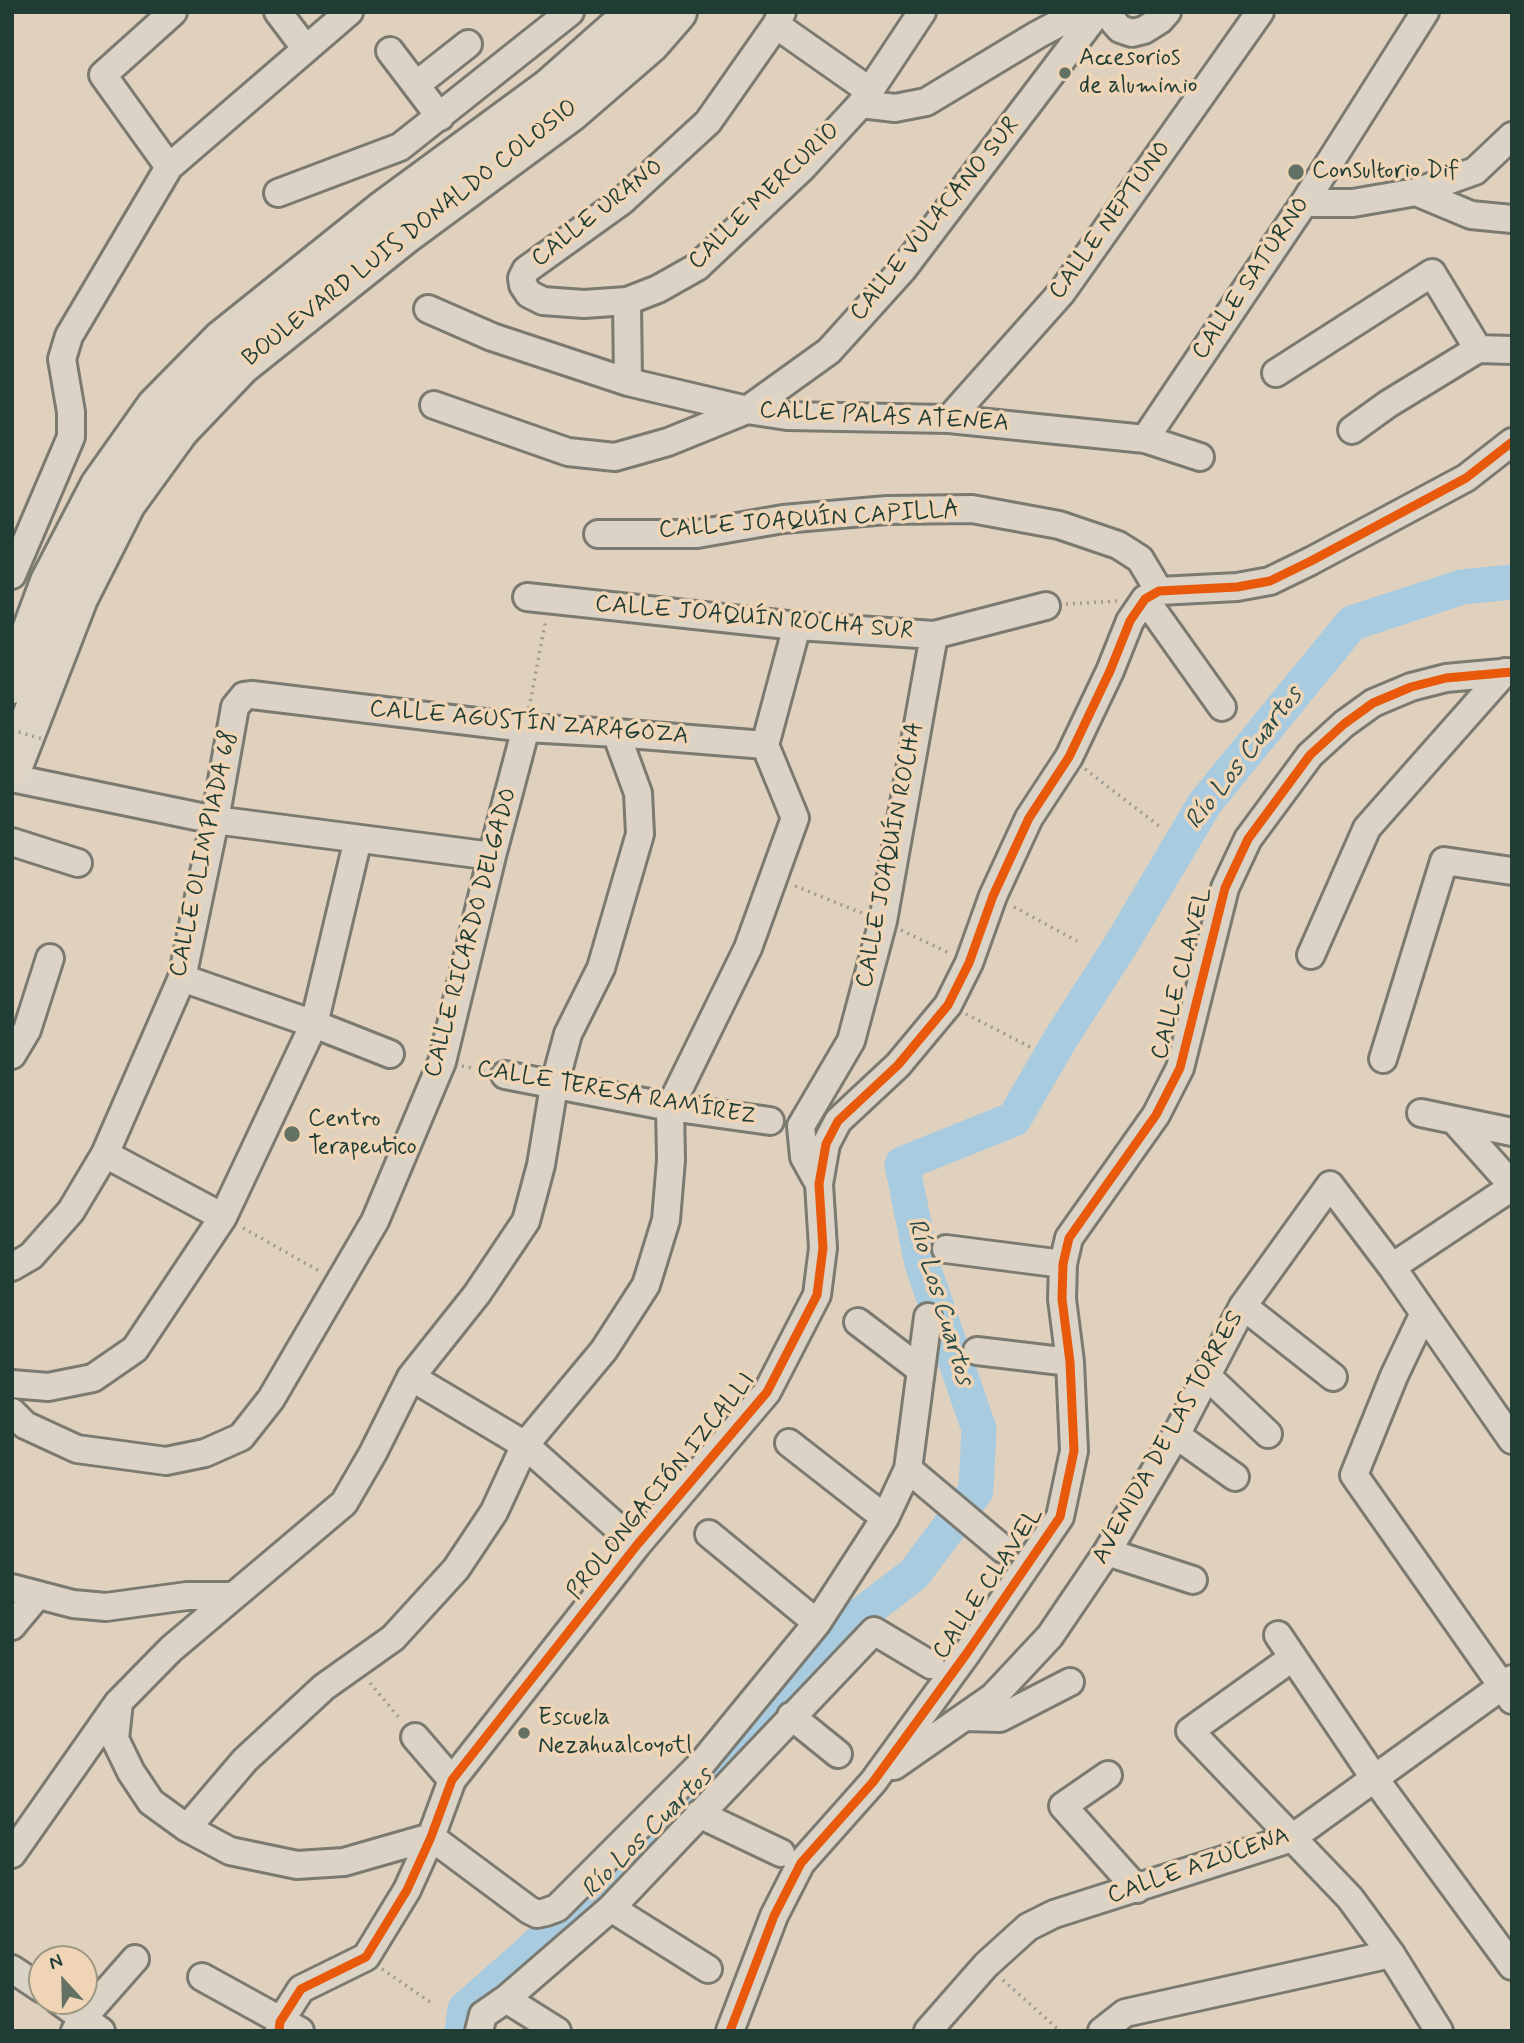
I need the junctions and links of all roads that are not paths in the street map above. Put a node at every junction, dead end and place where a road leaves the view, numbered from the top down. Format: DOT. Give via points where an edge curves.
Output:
graph roads {
  1 [pos="173,12"];
  2 [pos="278,12"];
  3 [pos="348,12"];
  4 [pos="570,12"];
  5 [pos="636,12"];
  6 [pos="677,12"];
  7 [pos="922,12"];
  8 [pos="1080,12"];
  9 [pos="1098,12"];
  10 [pos="1110,12"];
  11 [pos="1167,12"];
  12 [pos="1261,12"];
  13 [pos="1425,12"];
  14 [pos="779,19"];
  15 [pos="468,44"];
  16 [pos="306,49"];
  17 [pos="390,51"];
  18 [pos="416,85"];
  19 [pos="865,97"];
  20 [pos="440,117"];
  21 [pos="1512,136"];
  22 [pos="169,167"];
  23 [pos="1416,192"];
  24 [pos="278,193"];
  25 [pos="1304,203"];
  26 [pos="1512,219"];
  27 [pos="523,285"];
  28 [pos="627,301"];
  29 [pos="428,309"];
  30 [pos="1478,349"];
  31 [pos="1512,350"];
  32 [pos="1276,373"];
  33 [pos="628,382"];
  34 [pos="434,405"];
  35 [pos="747,410"];
  36 [pos="949,419"];
  37 [pos="1352,430"];
  38 [pos="1145,439"];
  39 [pos="1512,442"];
  40 [pos="1200,457"];
  41 [pos="598,534"];
  42 [pos="12,575"];
  43 [pos="1152,595"];
  44 [pos="538,599"];
  45 [pos="1046,606"];
  46 [pos="797,626"];
  47 [pos="22,627"];
  48 [pos="933,635"];
  49 [pos="1508,672"];
  50 [pos="12,684"];
  51 [pos="251,695"];
  52 [pos="1222,707"];
  53 [pos="526,729"];
  54 [pos="616,733"];
  55 [pos="765,745"];
  56 [pos="12,768"];
  57 [pos="12,778"];
  58 [pos="215,820"];
  59 [pos="358,839"];
  60 [pos="12,842"];
  61 [pos="492,856"];
  62 [pos="78,863"];
  63 [pos="1512,871"];
  64 [pos="1311,955"];
  65 [pos="50,958"];
  66 [pos="182,978"];
  67 [pos="314,1024"];
  68 [pos="390,1054"];
  69 [pos="12,1055"];
  70 [pos="1383,1059"];
  71 [pos="505,1075"];
  72 [pos="554,1086"];
  73 [pos="670,1107"];
  74 [pos="1421,1113"];
  75 [pos="1454,1120"];
  76 [pos="770,1121"];
  77 [pos="1512,1132"];
  78 [pos="105,1154"];
  79 [pos="820,1184"];
  80 [pos="1512,1186"];
  81 [pos="223,1217"];
  82 [pos="946,1248"];
  83 [pos="1063,1264"];
  84 [pos="12,1267"];
  85 [pos="1392,1267"];
  86 [pos="1243,1306"];
  87 [pos="1423,1315"];
  88 [pos="928,1317"];
  89 [pos="858,1322"];
  90 [pos="977,1351"];
  91 [pos="1070,1362"];
  92 [pos="921,1370"];
  93 [pos="1207,1376"];
  94 [pos="411,1377"];
  95 [pos="1333,1377"];
  96 [pos="12,1384"];
  97 [pos="17,1426"];
  98 [pos="1268,1434"];
  99 [pos="1176,1435"];
  100 [pos="1512,1440"];
  101 [pos="789,1443"];
  102 [pos="525,1445"];
  103 [pos="908,1469"];
  104 [pos="1235,1477"];
  105 [pos="885,1518"];
  106 [pos="709,1534"];
  107 [pos="994,1541"];
  108 [pos="637,1545"];
  109 [pos="1107,1552"];
  110 [pos="1193,1580"];
  111 [pos="12,1588"];
  112 [pos="37,1595"];
  113 [pos="233,1596"];
  114 [pos="817,1623"];
  115 [pos="12,1626"];
  116 [pos="1278,1635"];
  117 [pos="1292,1658"];
  118 [pos="931,1665"];
  119 [pos="1070,1682"];
  120 [pos="1509,1689"];
  121 [pos="119,1702"];
  122 [pos="791,1716"];
  123 [pos="965,1717"];
  124 [pos="415,1737"];
  125 [pos="838,1754"];
  126 [pos="1108,1776"];
  127 [pos="1375,1779"];
  128 [pos="452,1780"];
  129 [pos="873,1782"];
  130 [pos="699,1814"];
  131 [pos="187,1828"];
  132 [pos="431,1837"];
  133 [pos="16,1838"];
  134 [pos="1292,1838"];
  135 [pos="780,1853"];
  136 [pos="1137,1889"];
  137 [pos="611,1908"];
  138 [pos="1391,1954"];
  139 [pos="135,1959"];
  140 [pos="1512,1966"];
  141 [pos="12,1969"];
  142 [pos="708,1969"];
  143 [pos="202,1977"];
  144 [pos="28,1980"];
  145 [pos="506,1999"];
  146 [pos="86,2026"];
  147 [pos="286,2028"];
  148 [pos="479,2031"];
  149 [pos="557,2031"];
  150 [pos="730,2031"];
  151 [pos="928,2031"];
  152 [pos="1102,2031"];
  153 [pos="1439,2031"];
  1 -- 22 [label="street" via="103,75"];
  2 -- 16 [label="street"];
  3 -- 16 [label="street"];
  4 -- 20 [label="street"];
  5 -- 47 [label="highway, BOULEVARD LUIS DONALDO COLOSIO" via="550,88 384,210 212,349 156,407 100,486"];
  6 -- 56 [label="highway, BOULEVARD LUIS DONALDO COLOSIO" via="650,43 569,113 405,234 241,365 178,430 126,503 78,598"];
  7 -- 19 [label="street, CALLE MERCURIO"];
  8 -- 19 [label="street" via="926,102 895,108"];
  9 -- 35 [label="street, CALLE VULACANO SUR" via="904,269 829,351"];
  10 -- 11 [label="street" via="1120,30 1132,33"];
  12 -- 36 [label="street, CALLE NEPTUNO" via="1062,292"];
  13 -- 25 [label="street, CALLE SATURNO"];
  14 -- 19 [label="street"];
  14 -- 27 [label="street, CALLE URANO" via="708,122 622,201 526,271"];
  15 -- 18 [label="street"];
  16 -- 22 [label="street"];
  17 -- 18 [label="street"];
  18 -- 20 [label="street"];
  19 -- 28 [label="street, CALLE MERCURIO" via="803,167 697,267"];
  20 -- 24 [label="street" via="400,147"];
  21 -- 23 [label="street" via="1475,171"];
  22 -- 42 [label="street" via="69,336 62,359 71,437"];
  23 -- 25 [label="street" via="1353,203"];
  23 -- 26 [label="street" via="1471,215"];
  25 -- 38 [label="street, CALLE SATURNO"];
  27 -- 28 [label="street, CALLE MERCURIO" via="543,301"];
  28 -- 33 [label="street"];
  29 -- 33 [label="street, CALLE PALAS ATENEA" via="492,337"];
  30 -- 31 [label="street"];
  30 -- 32 [label="street" via="1432,273"];
  30 -- 37 [label="street"];
  33 -- 35 [label="street, CALLE PALAS ATENEA"];
  34 -- 35 [label="street, CALLE VULACANO SUR" via="568,452 615,457 668,442"];
  35 -- 36 [label="street, CALLE PALAS ATENEA" via="787,416"];
  36 -- 38 [label="street, CALLE PALAS ATENEA"];
  38 -- 40 [label="street, CALLE PALAS ATENEA"];
  39 -- 43 [label="street" via="1466,478 1270,581"];
  41 -- 43 [label="street, CALLE JOAQUÍN CAPILLA" via="697,534 783,519 972,509 1059,525 1118,545 1140,559"];
  43 -- 52 [label="street, CALLE JOAQUÍN CAPILLA"];
  43 -- 79 [label="street, PROLONGACIÓN IZCALLI" via="1129,621 1069,757 1029,818 948,1005 898,1065 838,1121 826,1144"];
  44 -- 46 [label="street, CALLE JOAQUÍN ROCHA SUR"];
  45 -- 48 [label="street, CALLE JOAQUÍN ROCHA SUR"];
  46 -- 48 [label="street, CALLE JOAQUÍN ROCHA SUR"];
  46 -- 55 [label="street"];
  47 -- 50 [label="highway, BOULEVARD LUIS DONALDO COLOSIO"];
  48 -- 79 [label="street, CALLE JOAQUÍN ROCHA" via="883,921 851,1041 801,1126 804,1157"];
  49 -- 64 [label="street" via="1367,828"];
  49 -- 83 [label="street, CALLE CLAVEL" via="1410,687 1373,704 1310,755 1248,839 1225,888 1180,1068 1156,1115 1069,1238"];
  51 -- 53 [label="street, CALLE AGUSTÍN ZARAGOZA"];
  51 -- 58 [label="street, CALLE OLIMPIADA 68" via="235,707"];
  53 -- 54 [label="street, CALLE AGUSTÍN ZARAGOZA"];
  53 -- 61 [label="street, CALLE RICARDO DELGADO"];
  54 -- 55 [label="street, CALLE AGUSTÍN ZARAGOZA"];
  54 -- 72 [label="street" via="638,793 640,834 601,968 568,1034"];
  55 -- 73 [label="street" via="795,818 748,948"];
  57 -- 58 [label="street"];
  58 -- 59 [label="street"];
  58 -- 66 [label="street, CALLE OLIMPIADA 68"];
  59 -- 61 [label="street"];
  59 -- 67 [label="street"];
  60 -- 62 [label="street"];
  61 -- 97 [label="street, CALLE RICARDO DELGADO" via="442,1062 375,1222 271,1399 241,1437 205,1453 166,1461 77,1449"];
  63 -- 70 [label="street" via="1444,861"];
  65 -- 69 [label="street" via="27,1030"];
  66 -- 67 [label="street"];
  66 -- 78 [label="street, CALLE OLIMPIADA 68"];
  67 -- 68 [label="street"];
  67 -- 81 [label="street"];
  71 -- 72 [label="street, CALLE TERESA RAMÍREZ"];
  72 -- 73 [label="street, CALLE TERESA RAMÍREZ"];
  72 -- 94 [label="street" via="526,1221 477,1294"];
  73 -- 76 [label="street, CALLE TERESA RAMÍREZ"];
  73 -- 102 [label="street" via="666,1220 646,1285 604,1350"];
  74 -- 75 [label="street"];
  75 -- 77 [label="street"];
  75 -- 80 [label="street"];
  78 -- 81 [label="street"];
  78 -- 84 [label="street, CALLE OLIMPIADA 68" via="71,1211 32,1256"];
  79 -- 108 [label="street, PROLONGACIÓN IZCALLI" via="823,1248 817,1295 768,1392"];
  80 -- 85 [label="street"];
  81 -- 96 [label="street" via="135,1349 93,1378 48,1387"];
  82 -- 83 [label="street"];
  83 -- 91 [label="street, CALLE CLAVEL"];
  85 -- 86 [label="street, AVENIDA DE LAS TORRES" via="1331,1185"];
  85 -- 87 [label="street, AVENIDA DE LAS TORRES"];
  86 -- 93 [label="street, AVENIDA DE LAS TORRES"];
  86 -- 95 [label="street"];
  87 -- 100 [label="street, AVENIDA DE LAS TORRES"];
  87 -- 120 [label="street" via="1354,1475"];
  88 -- 92 [label="street"];
  89 -- 92 [label="street"];
  90 -- 91 [label="street"];
  91 -- 129 [label="street, CALLE CLAVEL" via="1074,1451 1060,1517"];
  92 -- 103 [label="street"];
  93 -- 98 [label="street"];
  93 -- 99 [label="street, AVENIDA DE LAS TORRES"];
  94 -- 102 [label="street"];
  94 -- 113 [label="street" via="344,1503"];
  99 -- 104 [label="street"];
  99 -- 109 [label="street, AVENIDA DE LAS TORRES"];
  101 -- 105 [label="street"];
  102 -- 108 [label="street"];
  102 -- 131 [label="street" via="494,1512 456,1569 393,1638 324,1687 245,1760"];
  103 -- 105 [label="street"];
  103 -- 107 [label="street"];
  105 -- 114 [label="street"];
  106 -- 114 [label="street"];
  108 -- 128 [label="street, PROLONGACIÓN IZCALLI"];
  109 -- 110 [label="street"];
  109 -- 123 [label="street, AVENIDA DE LAS TORRES" via="1050,1636 993,1697"];
  111 -- 112 [label="street"];
  112 -- 113 [label="street" via="106,1607 187,1596"];
  112 -- 115 [label="street"];
  113 -- 121 [label="street"];
  114 -- 132 [label="street" via="704,1762 557,1908 537,1914 529,1910"];
  116 -- 117 [label="street"];
  117 -- 127 [label="street"];
  117 -- 134 [label="street" via="1190,1731"];
  118 -- 122 [label="street" via="874,1631"];
  119 -- 123 [label="street" via="1000,1718"];
  120 -- 127 [label="street, CALLE AZUCENA"];
  121 -- 131 [label="street" via="115,1739 131,1772 152,1802"];
  121 -- 133 [label="street"];
  122 -- 125 [label="street"];
  122 -- 130 [label="street"];
  123 -- 129 [label="street, AVENIDA DE LAS TORRES"];
  124 -- 128 [label="street"];
  126 -- 136 [label="street" via="1063,1806"];
  127 -- 134 [label="street, CALLE AZUCENA"];
  127 -- 140 [label="street"];
  128 -- 132 [label="street, PROLONGACIÓN IZCALLI"];
  129 -- 150 [label="street, CALLE CLAVEL" via="802,1863 774,1916"];
  130 -- 135 [label="street"];
  130 -- 137 [label="street"];
  131 -- 132 [label="street" via="230,1851 297,1864 344,1862"];
  132 -- 147 [label="street, PROLONGACIÓN IZCALLI" via="407,1891 366,1957 301,1989"];
  134 -- 136 [label="street, CALLE AZUCENA"];
  134 -- 138 [label="street" via="1350,1898"];
  136 -- 151 [label="street, CALLE AZUCENA" via="1054,1914 1028,1927 986,1965"];
  137 -- 142 [label="street"];
  137 -- 145 [label="street"];
  138 -- 152 [label="street" via="1125,2013"];
  138 -- 153 [label="street"];
  139 -- 146 [label="street"];
  141 -- 144 [label="street"];
  143 -- 147 [label="street"];
  145 -- 148 [label="street" via="483,2015"];
  145 -- 149 [label="street"];
}
